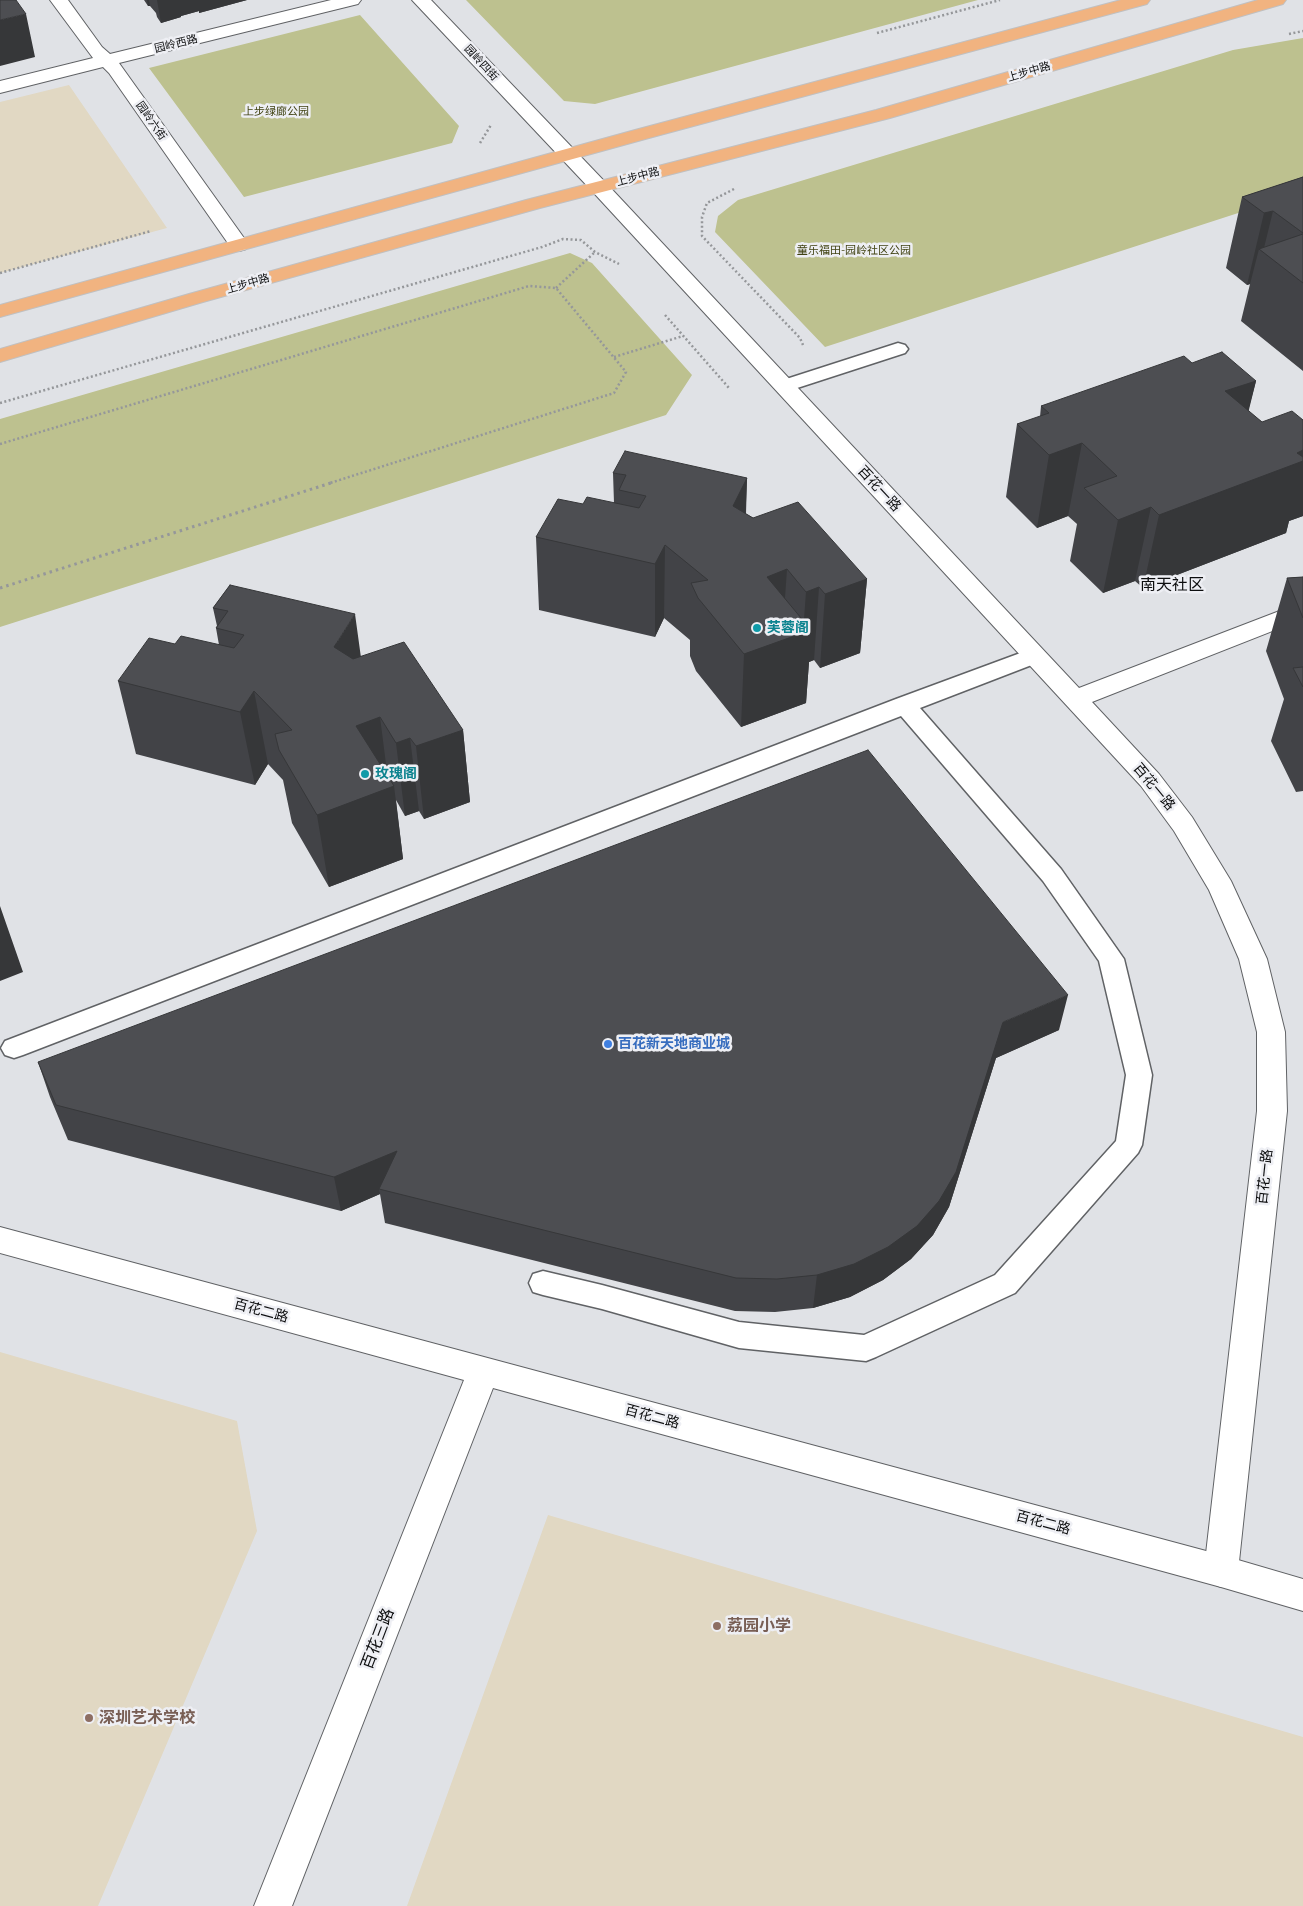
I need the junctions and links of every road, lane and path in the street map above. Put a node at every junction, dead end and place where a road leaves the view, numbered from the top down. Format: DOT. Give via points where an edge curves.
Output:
graph roads {
  1 [pos="59,0"];
  2 [pos="352,0"];
  3 [pos="421,0"];
  4 [pos="1141,0"];
  5 [pos="1277,0"];
  6 [pos="106,61"];
  7 [pos="0,87"];
  8 [pos="568,155"];
  9 [pos="599,187"];
  10 [pos="707,203"];
  11 [pos="158,230"];
  12 [pos="239,245"];
  13 [pos="595,252"];
  14 [pos="620,265"];
  15 [pos="0,273"];
  16 [pos="556,288"];
  17 [pos="0,311"];
  18 [pos="664,314"];
  19 [pos="683,336"];
  20 [pos="804,348"];
  21 [pos="898,349"];
  22 [pos="0,356"];
  23 [pos="614,357"];
  24 [pos="784,386"];
  25 [pos="729,388"];
  26 [pos="0,403"];
  27 [pos="0,444"];
  28 [pos="0,588"];
  29 [pos="1303,610"];
  30 [pos="1034,656"];
  31 [pos="1075,699"];
  32 [pos="904,705"];
  33 [pos="14,1048"];
  34 [pos="0,1240"];
  35 [pos="542,1283"];
  36 [pos="483,1372"];
  37 [pos="1221,1571"];
  38 [pos="1303,1595"];
  39 [pos="273,1906"];
  1 -- 6 [label="street, 园岭六街"];
  2 -- 6 [label="street, 园岭西路"];
  3 -- 8 [label="street, 园岭四街"];
  4 -- 8 [label="main road"];
  5 -- 9 [label="main road, 上步中路" via="883,114"];
  6 -- 7 [label="street, 园岭西路"];
  6 -- 12 [label="street, 园岭六街" via="115,69"];
  8 -- 9 [label="street, 百花一路"];
  8 -- 12 [label="main road"];
  9 -- 22 [label="main road, 上步中路" via="196,298"];
  9 -- 24 [label="street, 百花一路"];
  10 -- 20 [label="path" via="702,217 702,236 800,338"];
  11 -- 15 [label="path"];
  12 -- 17 [label="main road"];
  13 -- 14 [label="path"];
  13 -- 16 [label="path"];
  13 -- 26 [label="path" via="581,240 563,239"];
  16 -- 23 [label="path"];
  16 -- 27 [label="path" via="529,286"];
  18 -- 19 [label="path"];
  19 -- 23 [label="path"];
  19 -- 25 [label="path"];
  21 -- 24 [label="lane"];
  23 -- 28 [label="path" via="626,372 614,393"];
  24 -- 30 [label="street, 百花一路"];
  29 -- 31 [label="street"];
  30 -- 31 [label="street, 百花一路"];
  30 -- 32 [label="lane"];
  31 -- 37 [label="street, 百花一路" via="1150,780 1184,824 1217,880 1253,959 1270,1032 1272,1111"];
  32 -- 33 [label="lane"];
  32 -- 35 [label="lane" via="1052,875 1111,959 1139,1075 1129,1145 1005,1284 866,1348 739,1335"];
  34 -- 36 [label="street, 百花二路"];
  36 -- 37 [label="street, 百花二路"];
  36 -- 39 [label="street, 百花三路"];
  37 -- 38 [label="street, 百花二路"];
}
